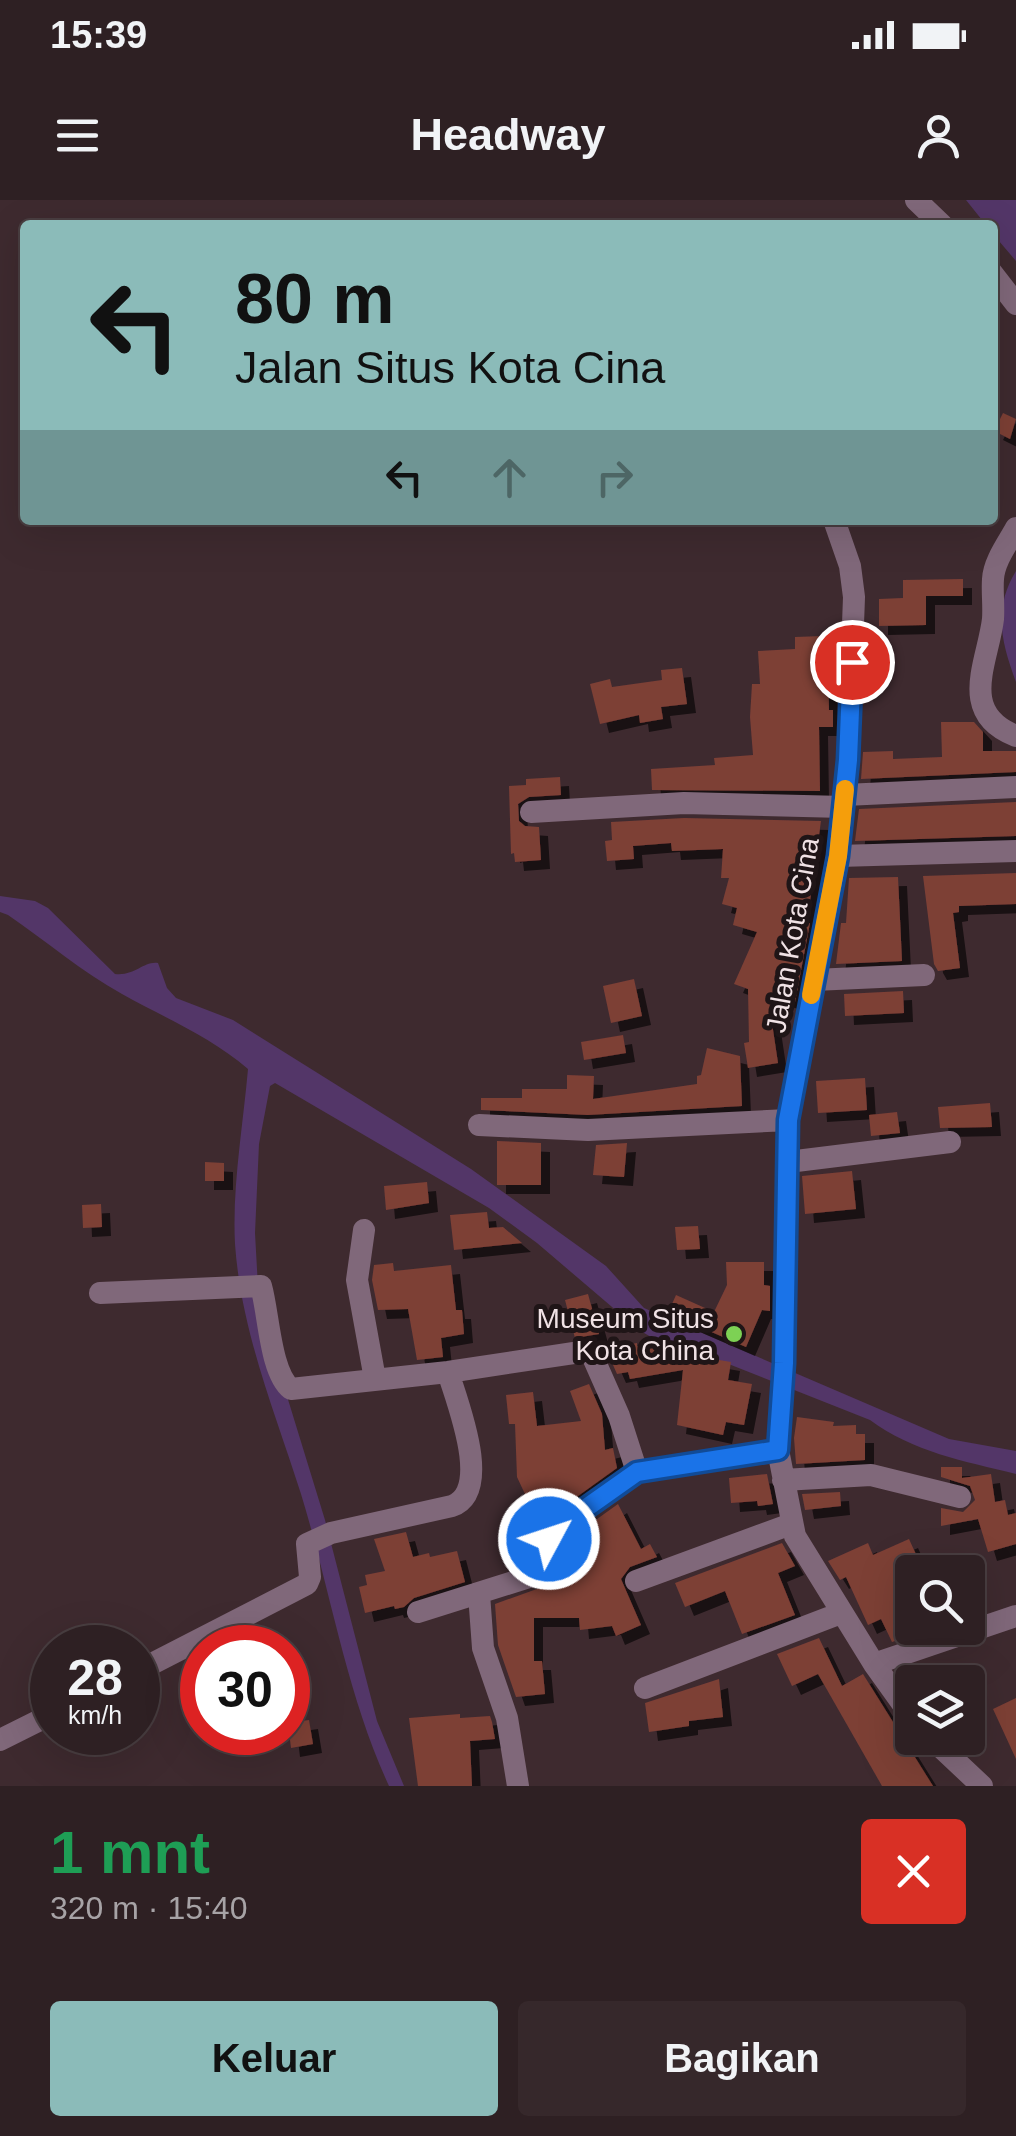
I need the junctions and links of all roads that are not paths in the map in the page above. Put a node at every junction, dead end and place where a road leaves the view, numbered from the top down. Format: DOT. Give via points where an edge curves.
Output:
graph roads {
  1 [pos="916,200"];
  2 [pos="937,220"];
  3 [pos="998,281"];
  4 [pos="1016,304"];
  5 [pos="836,525"];
  6 [pos="1016,528"];
  7 [pos="1016,736"];
  8 [pos="1016,787"];
  9 [pos="844,801"];
  10 [pos="530,812"];
  11 [pos="1016,852"];
  12 [pos="838,856"];
  13 [pos="924,975"];
  14 [pos="814,980"];
  15 [pos="788,1120"];
  16 [pos="479,1124"];
  17 [pos="950,1142"];
  18 [pos="788,1162"];
  19 [pos="364,1230"];
  20 [pos="100,1293"];
  21 [pos="448,1372"];
  22 [pos="375,1379"];
  23 [pos="778,1450"];
  24 [pos="637,1472"];
  25 [pos="783,1480"];
  26 [pos="960,1496"];
  27 [pos="791,1524"];
  28 [pos="636,1581"];
  29 [pos="480,1594"];
  30 [pos="418,1612"];
  31 [pos="842,1613"];
  32 [pos="1016,1616"];
  33 [pos="160,1660"];
  34 [pos="874,1664"];
  35 [pos="644,1688"];
  36 [pos="895,1694"];
  37 [pos="30,1725"];
  38 [pos="0,1740"];
  39 [pos="949,1755"];
  40 [pos="518,1786"];
  41 [pos="982,1786"];
  1 -- 2 [label="street"];
  3 -- 4 [label="street"];
  5 -- 9 [label="street, Jalan Kota Cina" via="854,597"];
  6 -- 7 [label="street" via="994,572 980,698 993,722"];
  8 -- 9 [label="street"];
  9 -- 10 [label="street"];
  9 -- 12 [label="street, Jalan Kota Cina"];
  11 -- 12 [label="street"];
  12 -- 14 [label="street, Jalan Kota Cina"];
  13 -- 14 [label="street"];
  14 -- 15 [label="street, Jalan Kota Cina"];
  15 -- 16 [label="street" via="588,1130"];
  15 -- 18 [label="street, Jalan Kota Cina"];
  17 -- 18 [label="street"];
  18 -- 23 [label="street, Jalan Kota Cina"];
  19 -- 22 [label="street" via="357,1280"];
  20 -- 22 [label="street" via="261,1286 288,1388"];
  21 -- 22 [label="street"];
  21 -- 24 [label="street" via="587,1352"];
  21 -- 33 [label="street" via="472,1465 463,1500 307,1544 307,1584"];
  23 -- 24 [label="street"];
  23 -- 25 [label="street, Jalan Kota Cina"];
  24 -- 29 [label="street" via="552,1532 548,1571"];
  25 -- 26 [label="street" via="871,1475"];
  25 -- 27 [label="street, Jalan Kota Cina"];
  27 -- 28 [label="street"];
  27 -- 31 [label="street, Jalan Kota Cina"];
  29 -- 30 [label="street"];
  29 -- 40 [label="street" via="483,1648 508,1718"];
  31 -- 34 [label="street, Jalan Kota Cina"];
  31 -- 35 [label="street"];
  32 -- 34 [label="street"];
  34 -- 36 [label="street, Jalan Kota Cina"];
  37 -- 38 [label="street"];
  39 -- 41 [label="street"];
}
